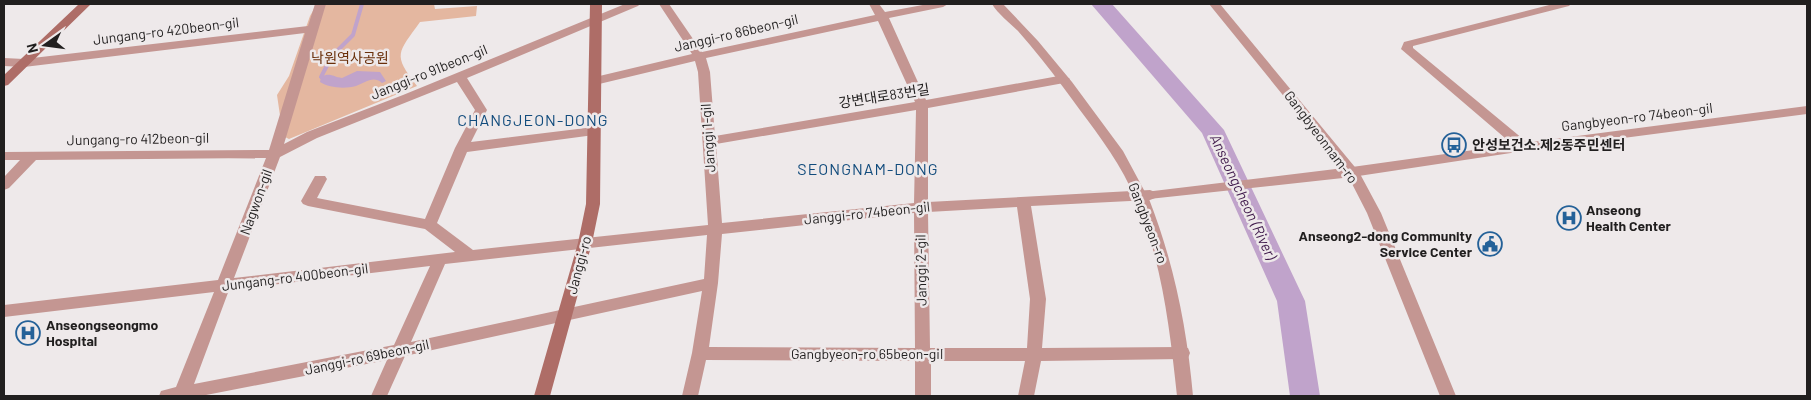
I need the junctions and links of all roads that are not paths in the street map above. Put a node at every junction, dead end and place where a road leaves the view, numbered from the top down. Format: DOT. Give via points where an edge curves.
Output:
graph roads {
  1 [pos="86,4"];
  2 [pos="320,4"];
  3 [pos="596,4"];
  4 [pos="634,4"];
  5 [pos="664,4"];
  6 [pos="874,4"];
  7 [pos="943,4"];
  8 [pos="997,4"];
  9 [pos="1214,4"];
  10 [pos="1566,4"];
  11 [pos="882,16"];
  12 [pos="596,18"];
  13 [pos="311,29"];
  14 [pos="699,56"];
  15 [pos="4,62"];
  16 [pos="24,63"];
  17 [pos="460,76"];
  18 [pos="1064,79"];
  19 [pos="595,81"];
  20 [pos="4,82"];
  21 [pos="922,105"];
  22 [pos="1807,110"];
  23 [pos="594,130"];
  24 [pos="709,141"];
  25 [pos="1524,147"];
  26 [pos="462,148"];
  27 [pos="274,154"];
  28 [pos="4,156"];
  29 [pos="31,157"];
  30 [pos="1352,172"];
  31 [pos="1318,175"];
  32 [pos="320,179"];
  33 [pos="4,185"];
  34 [pos="1145,196"];
  35 [pos="1024,201"];
  36 [pos="921,207"];
  37 [pos="428,225"];
  38 [pos="715,230"];
  39 [pos="586,243"];
  40 [pos="470,256"];
  41 [pos="440,259"];
  42 [pos="711,283"];
  43 [pos="225,285"];
  44 [pos="4,311"];
  45 [pos="566,314"];
  46 [pos="398,351"];
  47 [pos="700,353"];
  48 [pos="1182,353"];
  49 [pos="922,355"];
  50 [pos="1034,355"];
  51 [pos="177,396"];
  52 [pos="380,396"];
  53 [pos="542,396"];
  54 [pos="690,396"];
  55 [pos="924,396"];
  56 [pos="1026,396"];
  57 [pos="1185,396"];
  58 [pos="1448,396"];
  1 -- 16 [label="main road"];
  2 -- 13 [label="street, Nagwon-gil"];
  3 -- 12 [label="main road, Janggi-ro"];
  4 -- 12 [label="street, Janggi-ro 91beon-gil"];
  5 -- 14 [label="street, Janggi 1-gil"];
  6 -- 11 [label="street, Janggi 2-gil"];
  7 -- 11 [label="street, Janggi-ro 86beon-gil"];
  8 -- 18 [label="street, Gangbyeon-ro"];
  9 -- 30 [label="street, Gangbyeonnam-ro"];
  10 -- 25 [label="street" via="1408,44 1407,48"];
  11 -- 14 [label="street, Janggi-ro 86beon-gil"];
  11 -- 21 [label="street, Janggi 2-gil"];
  12 -- 17 [label="street, Janggi-ro 91beon-gil"];
  12 -- 19 [label="main road, Janggi-ro"];
  13 -- 16 [label="street, Jungang-ro 420beon-gil"];
  13 -- 27 [label="street, Nagwon-gil"];
  14 -- 19 [label="street, Janggi-ro 86beon-gil"];
  14 -- 24 [label="street, Janggi 1-gil" via="704,72"];
  15 -- 16 [label="street, Jungang-ro 420beon-gil"];
  16 -- 20 [label="main road"];
  17 -- 26 [label="street" via="481,110"];
  17 -- 27 [label="street, Janggi-ro 91beon-gil" via="312,135"];
  18 -- 21 [label="street, 강변대로83번길"];
  18 -- 34 [label="street, Gangbyeon-ro"];
  19 -- 23 [label="main road, Janggi-ro"];
  21 -- 24 [label="street, 강변대로83번길"];
  21 -- 36 [label="street, Janggi 2-gil"];
  22 -- 25 [label="street, Gangbyeon-ro 74beon-gil"];
  23 -- 26 [label="street"];
  23 -- 39 [label="main road, Janggi-ro" via="593,204"];
  24 -- 38 [label="street, Janggi 1-gil"];
  25 -- 30 [label="street, Gangbyeon-ro 74beon-gil"];
  26 -- 37 [label="street"];
  27 -- 29 [label="street, Jungang-ro 412beon-gil"];
  27 -- 43 [label="street, Nagwon-gil"];
  28 -- 29 [label="street, Jungang-ro 412beon-gil"];
  29 -- 33 [label="street"];
  30 -- 31 [label="street, Gangbyeon-ro 74beon-gil"];
  30 -- 58 [label="street, Gangbyeonnam-ro" via="1374,213"];
  31 -- 34 [label="street, Janggi-ro 74beon-gil"];
  32 -- 37 [label="street" via="308,201"];
  34 -- 35 [label="street, Janggi-ro 74beon-gil"];
  34 -- 48 [label="street, Gangbyeon-ro" via="1164,262"];
  35 -- 36 [label="street, Janggi-ro 74beon-gil"];
  35 -- 50 [label="street" via="1038,299"];
  36 -- 38 [label="street, Janggi-ro 74beon-gil"];
  36 -- 49 [label="street, Janggi 2-gil"];
  37 -- 40 [label="street"];
  38 -- 39 [label="street, Janggi-ro 74beon-gil"];
  38 -- 42 [label="street, Janggi 1-gil"];
  39 -- 40 [label="street, Jungang-ro 400beon-gil"];
  39 -- 45 [label="main road, Janggi-ro"];
  40 -- 41 [label="street, Jungang-ro 400beon-gil"];
  41 -- 43 [label="street, Jungang-ro 400beon-gil"];
  41 -- 46 [label="street"];
  42 -- 45 [label="street"];
  42 -- 47 [label="street, Janggi 1-gil"];
  43 -- 44 [label="street, Jungang-ro 400beon-gil"];
  43 -- 51 [label="street, Nagwon-gil"];
  45 -- 46 [label="street, Janggi-ro 69beon-gil"];
  45 -- 53 [label="main road, Janggi-ro"];
  46 -- 51 [label="street, Janggi-ro 69beon-gil"];
  46 -- 52 [label="street"];
  47 -- 49 [label="street, Gangbyeon-ro 65beon-gil"];
  47 -- 54 [label="street, Janggi 1-gil"];
  48 -- 50 [label="street, Gangbyeon-ro 65beon-gil"];
  48 -- 57 [label="street, Gangbyeon-ro"];
  49 -- 50 [label="street, Gangbyeon-ro 65beon-gil"];
  49 -- 55 [label="street, Janggi 2-gil"];
  50 -- 56 [label="street"];
}
